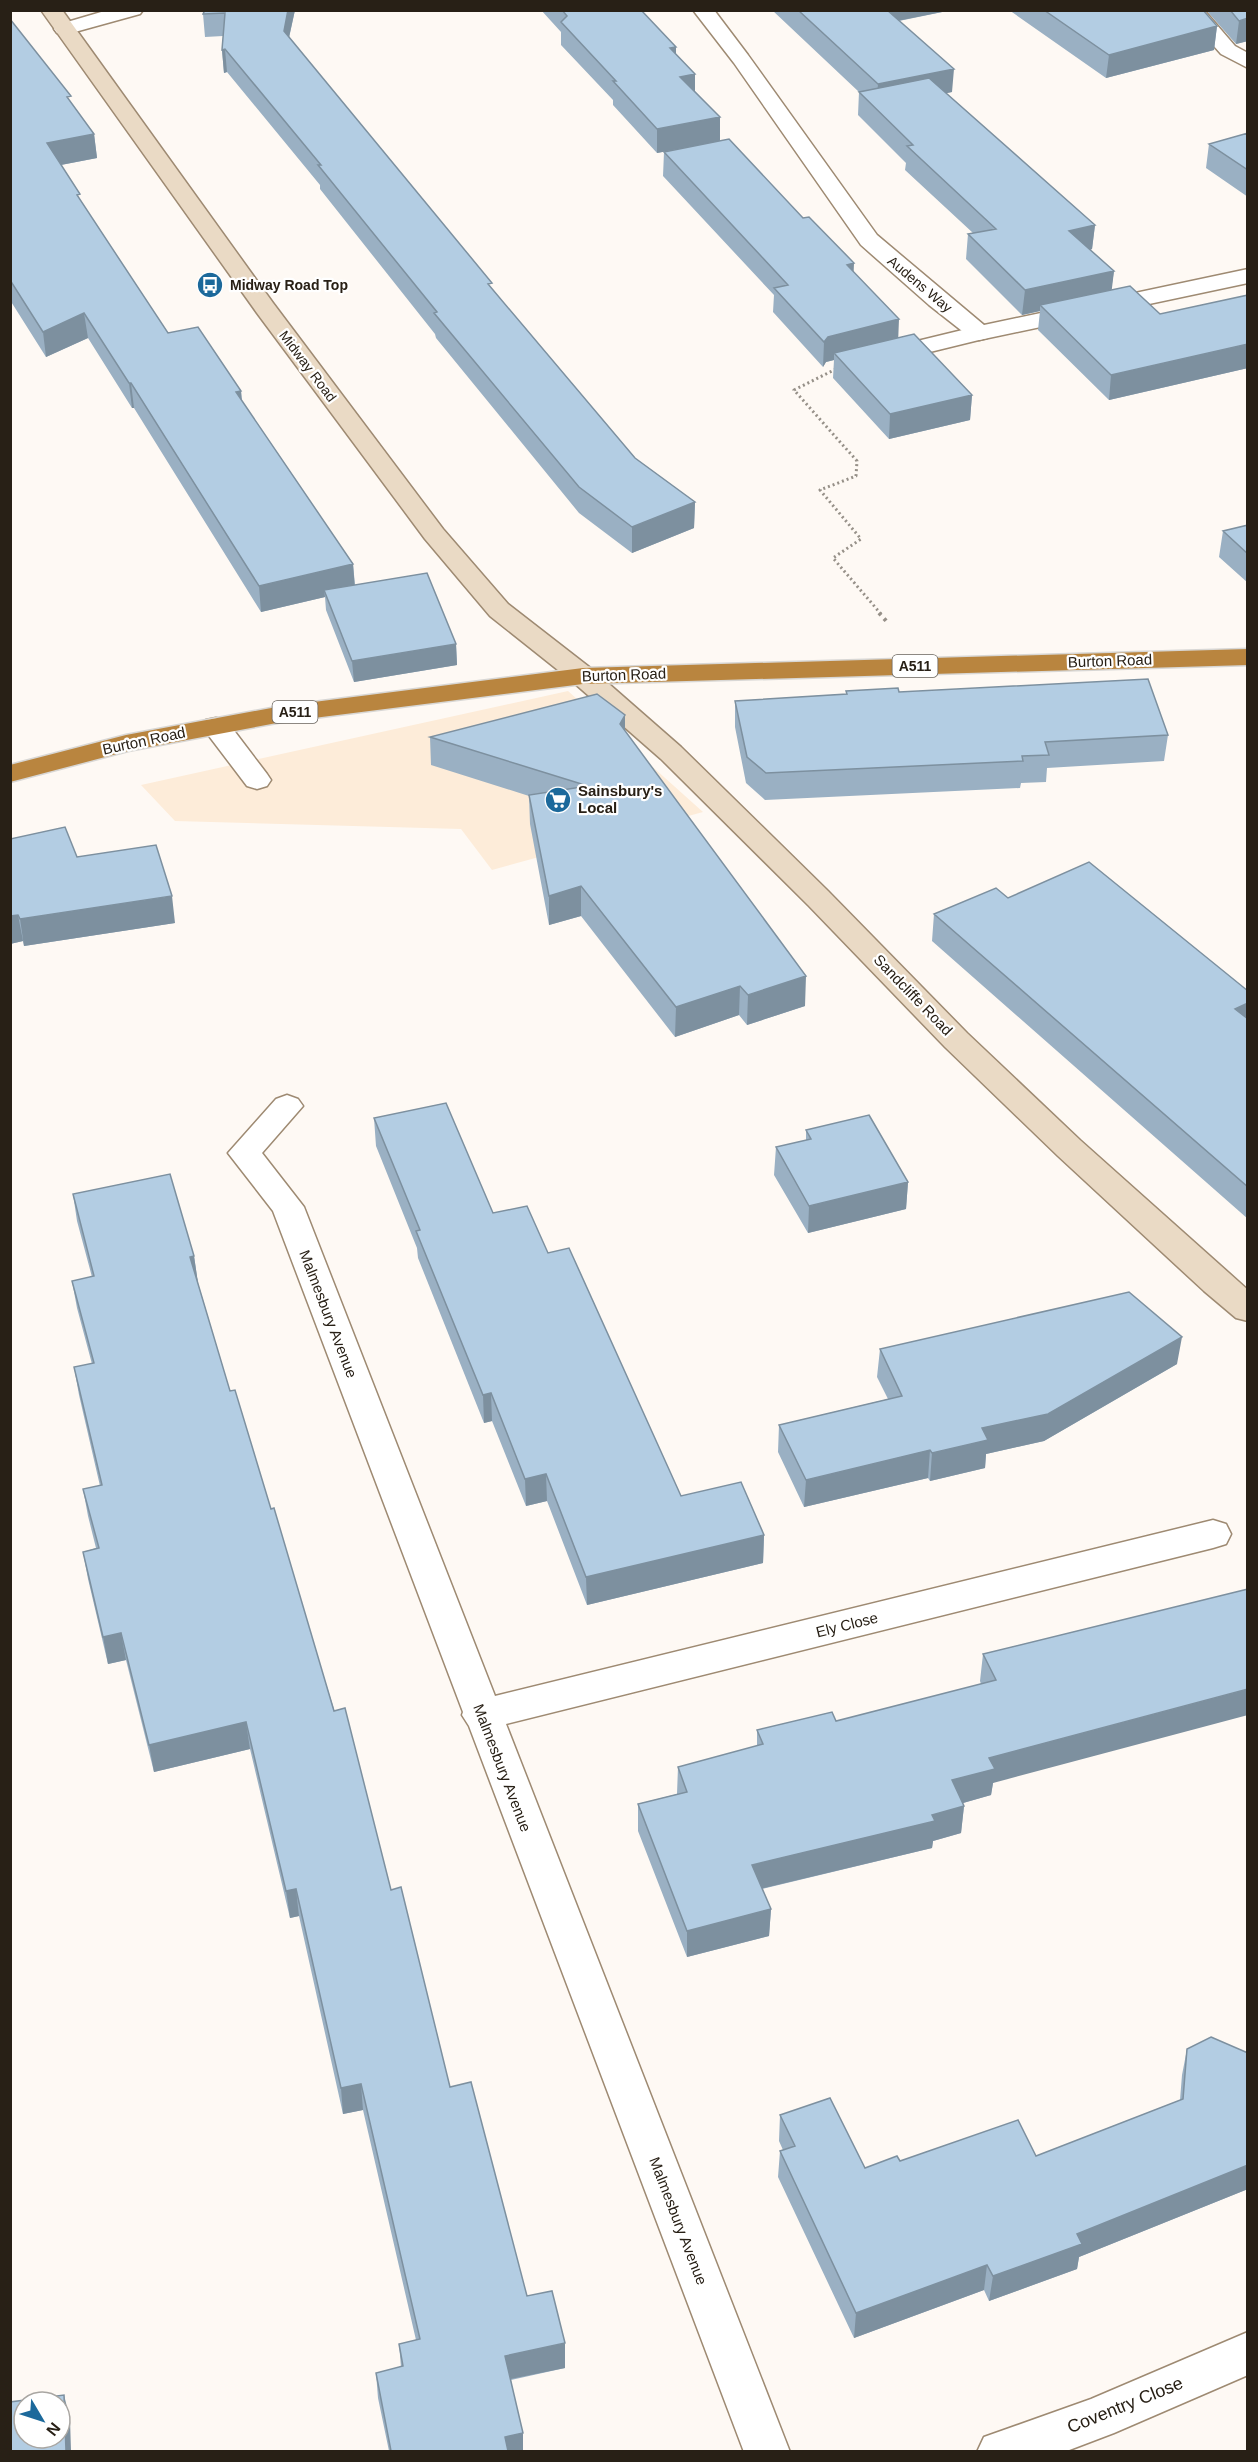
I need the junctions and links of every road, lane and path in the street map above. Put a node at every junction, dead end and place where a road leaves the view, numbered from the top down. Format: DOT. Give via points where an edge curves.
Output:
graph roads {
  1 [pos="133,10"];
  2 [pos="703,10"];
  3 [pos="1192,10"];
  4 [pos="57,20"];
  5 [pos="1248,62"];
  6 [pos="1248,276"];
  7 [pos="979,333"];
  8 [pos="836,369"];
  9 [pos="1248,657"];
  10 [pos="924,666"];
  11 [pos="584,675"];
  12 [pos="216,726"];
  13 [pos="10,774"];
  14 [pos="257,780"];
  15 [pos="286,1106"];
  16 [pos="1248,1309"];
  17 [pos="1213,1534"];
  18 [pos="482,1715"];
  19 [pos="1248,2354"];
  20 [pos="767,2451"];
  21 [pos="1000,2451"];
  1 -- 4 [label="street, Midway Road"];
  2 -- 7 [label="street, Audens Way" via="869,240"];
  3 -- 5 [label="street" via="1228,50"];
  4 -- 11 [label="main road, Midway Road" via="434,534 499,610"];
  6 -- 7 [label="street"];
  7 -- 8 [label="street"];
  8 -- 10 [label="path" via="794,390 857,460 856,476 820,490 861,539 833,558"];
  9 -- 10 [label="highway, Burton Road / A511"];
  10 -- 11 [label="highway, Burton Road / A511"];
  11 -- 12 [label="highway, Burton Road / A511"];
  11 -- 16 [label="main road, Sandcliffe Road" via="671,753 1060,1141"];
  12 -- 13 [label="highway, Burton Road / A511" via="126,743"];
  12 -- 14 [label="street"];
  15 -- 18 [label="street, Malmesbury Avenue" via="244,1153 288,1207"];
  17 -- 18 [label="street, Ely Close"];
  18 -- 20 [label="street, Malmesbury Avenue"];
  19 -- 21 [label="street, Coventry Close" via="1098,2418"];
}
